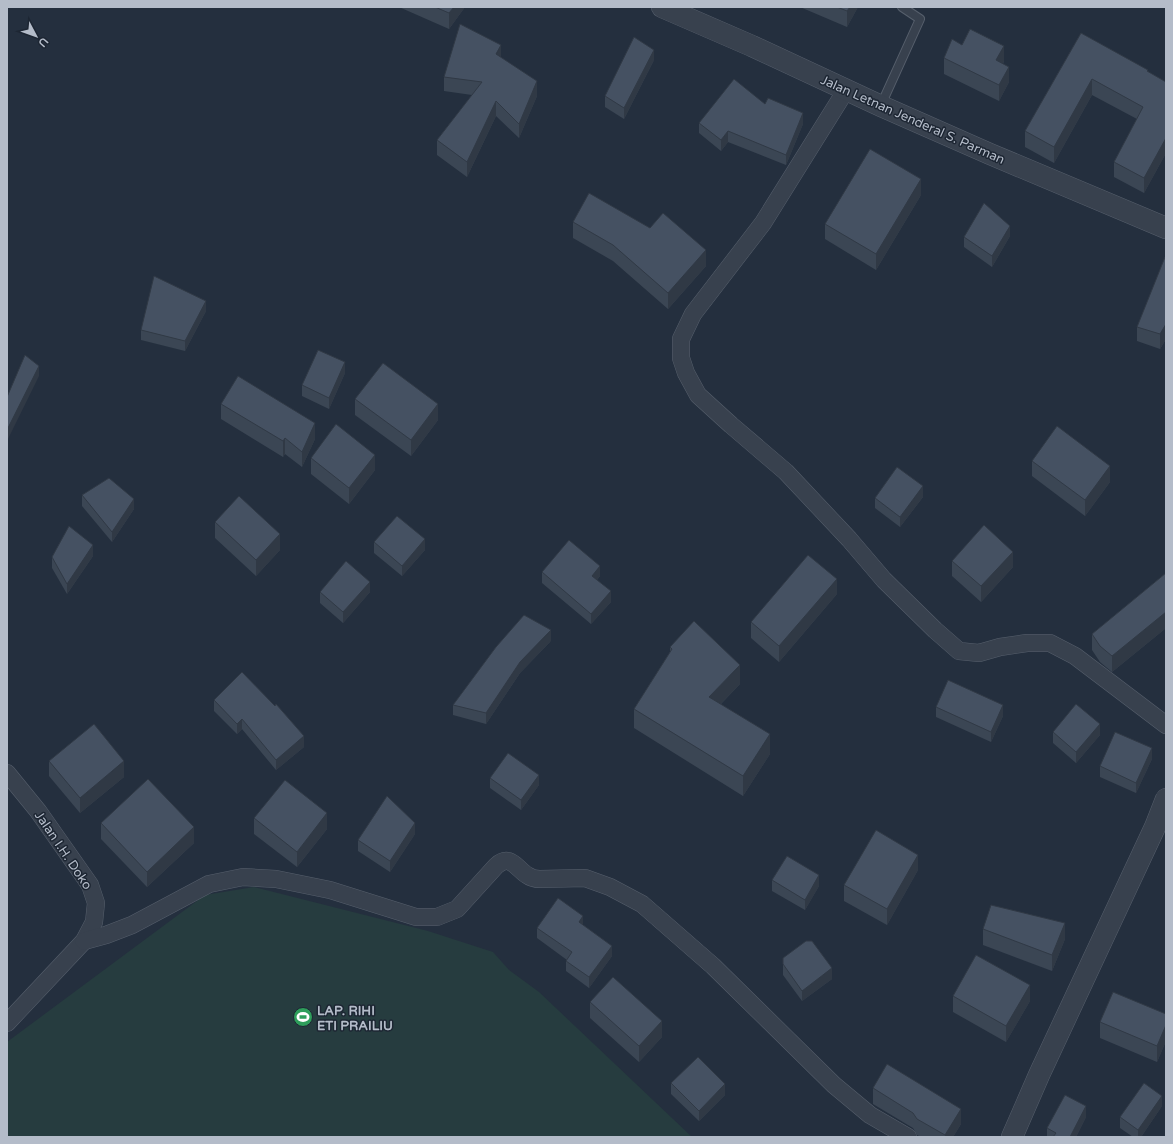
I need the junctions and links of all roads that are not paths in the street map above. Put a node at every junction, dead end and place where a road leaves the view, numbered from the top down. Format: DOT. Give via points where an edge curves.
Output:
graph roads {
  1 [pos="662,7"];
  2 [pos="902,7"];
  3 [pos="846,90"];
  4 [pos="881,106"];
  5 [pos="1166,228"];
  6 [pos="1166,725"];
  7 [pos="7,773"];
  8 [pos="1166,799"];
  9 [pos="84,941"];
  10 [pos="7,1023"];
  11 [pos="908,1137"];
  12 [pos="1012,1137"];
  1 -- 3 [label="street, Jalan Letnan Jenderal S. Parman"];
  2 -- 4 [label="lane" via="920,19"];
  3 -- 4 [label="street, Jalan Letnan Jenderal S. Parman"];
  3 -- 6 [label="street" via="763,223 692,314 681,339 681,358 686,373 698,395 786,472 884,580 959,651 979,653 1027,643 1050,643 1075,656"];
  4 -- 5 [label="street, Jalan Letnan Jenderal S. Parman"];
  7 -- 9 [label="street, Jalan I.H. Doko" via="38,811 90,885 96,903 94,922"];
  8 -- 12 [label="street"];
  9 -- 10 [label="street, Jalan I.H. Doko"];
  9 -- 11 [label="street" via="132,925 209,884 242,877 276,879 322,888 416,917 437,917 457,909 496,866 505,860 534,878 585,878 610,887 642,904 713,966 834,1085 870,1115"];
}
